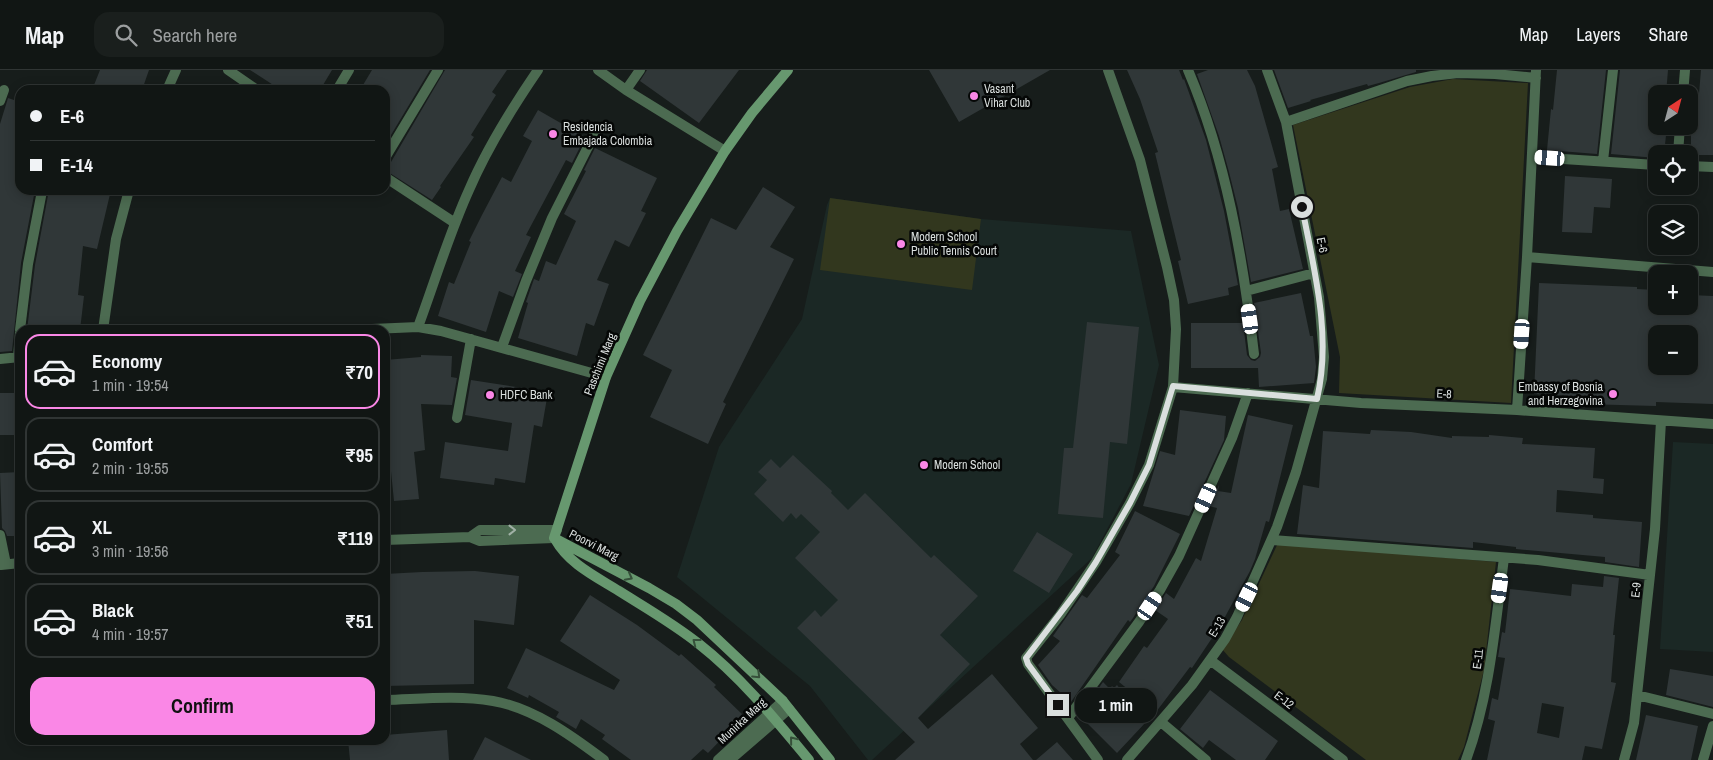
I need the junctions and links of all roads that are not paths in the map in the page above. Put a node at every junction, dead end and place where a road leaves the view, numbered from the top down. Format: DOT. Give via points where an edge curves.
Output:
graph roads {
  1 [pos="176,70"];
  2 [pos="228,70"];
  3 [pos="349,70"];
  4 [pos="438,70"];
  5 [pos="538,70"];
  6 [pos="598,70"];
  7 [pos="640,70"];
  8 [pos="788,70"];
  9 [pos="1108,70"];
  10 [pos="1188,70"];
  11 [pos="1267,70"];
  12 [pos="1614,70"];
  13 [pos="1685,70"];
  14 [pos="1536,74"];
  15 [pos="169,85"];
  16 [pos="250,85"];
  17 [pos="340,85"];
  18 [pos="1684,85"];
  19 [pos="4,90"];
  20 [pos="626,90"];
  21 [pos="0,101"];
  22 [pos="1286,122"];
  23 [pos="595,133"];
  24 [pos="390,150"];
  25 [pos="726,151"];
  26 [pos="1532,157"];
  27 [pos="1603,161"];
  28 [pos="1648,164"];
  29 [pos="1698,166"];
  30 [pos="1713,167"];
  31 [pos="390,180"];
  32 [pos="41,195"];
  33 [pos="128,195"];
  34 [pos="455,223"];
  35 [pos="1527,257"];
  36 [pos="1713,272"];
  37 [pos="1314,273"];
  38 [pos="1246,291"];
  39 [pos="21,325"];
  40 [pos="103,325"];
  41 [pos="418,326"];
  42 [pos="390,328"];
  43 [pos="471,339"];
  44 [pos="502,348"];
  45 [pos="1254,354"];
  46 [pos="15,357"];
  47 [pos="0,359"];
  48 [pos="606,377"];
  49 [pos="1173,386"];
  50 [pos="1248,393"];
  51 [pos="1317,399"];
  52 [pos="1517,410"];
  53 [pos="456,418"];
  54 [pos="1661,421"];
  55 [pos="1713,424"];
  56 [pos="555,534"];
  57 [pos="0,535"];
  58 [pos="390,540"];
  59 [pos="1272,540"];
  60 [pos="1504,558"];
  61 [pos="3,564"];
  62 [pos="1650,574"];
  63 [pos="1210,660"];
  64 [pos="1637,695"];
  65 [pos="390,700"];
  66 [pos="786,705"];
  67 [pos="1713,714"];
  68 [pos="773,716"];
  69 [pos="1068,718"];
  70 [pos="1161,722"];
  71 [pos="1713,726"];
  72 [pos="604,760"];
  73 [pos="718,760"];
  74 [pos="730,760"];
  75 [pos="809,760"];
  76 [pos="830,760"];
  77 [pos="1098,760"];
  78 [pos="1127,760"];
  79 [pos="1206,760"];
  80 [pos="1343,760"];
  81 [pos="1466,760"];
  82 [pos="1624,760"];
  83 [pos="1703,760"];
  1 -- 15 [label="street"];
  2 -- 16 [label="street"];
  3 -- 17 [label="street"];
  4 -- 24 [label="street"];
  5 -- 34 [label="street" via="484,158"];
  6 -- 20 [label="street"];
  7 -- 20 [label="street"];
  8 -- 25 [label="main road, Paschimi Marg"];
  9 -- 49 [label="street" via="1140,160 1168,267 1176,329"];
  10 -- 38 [label="street" via="1217,156"];
  11 -- 22 [label="street, E-6"];
  12 -- 27 [label="street"];
  13 -- 18 [label="street"];
  14 -- 22 [label="street" via="1432,76 1407,81"];
  14 -- 26 [label="street"];
  19 -- 21 [label="street"];
  20 -- 25 [label="street"];
  22 -- 37 [label="street, E-6"];
  23 -- 44 [label="street" via="552,218"];
  25 -- 48 [label="main road, Paschimi Marg" via="677,231 640,301"];
  26 -- 27 [label="street"];
  26 -- 35 [label="street"];
  27 -- 28 [label="street"];
  29 -- 30 [label="street"];
  31 -- 34 [label="street"];
  32 -- 39 [label="street"];
  33 -- 40 [label="street" via="116,239"];
  34 -- 41 [label="street"];
  35 -- 36 [label="street"];
  35 -- 52 [label="street"];
  37 -- 38 [label="street"];
  37 -- 51 [label="street, E-6" via="1324,357"];
  38 -- 45 [label="street"];
  41 -- 42 [label="street"];
  41 -- 43 [label="street"];
  43 -- 44 [label="street"];
  43 -- 53 [label="street"];
  44 -- 48 [label="street"];
  46 -- 47 [label="street"];
  48 -- 56 [label="main road, Paschimi Marg"];
  49 -- 50 [label="street, E-8"];
  49 -- 69 [label="street" via="1149,465 1130,503 1091,569 1026,658"];
  50 -- 51 [label="street, E-8"];
  50 -- 69 [label="street" via="1232,438 1179,556 1139,622"];
  51 -- 52 [label="street, E-8"];
  51 -- 59 [label="street, E-13"];
  52 -- 54 [label="street, E-8"];
  54 -- 55 [label="street, E-8"];
  54 -- 62 [label="street, E-9"];
  56 -- 58 [label="street" via="480,530 470,537"];
  56 -- 66 [label="main road, Poorvi Marg, one-way" via="676,604 737,656"];
  68 -- 56 [label="main road, Poorvi Marg, one-way" via="699,644 580,567 561,550"];
  57 -- 61 [label="street"];
  59 -- 60 [label="street"];
  59 -- 63 [label="street, E-13" via="1237,617"];
  60 -- 62 [label="street"];
  60 -- 81 [label="street, E-11" via="1488,676"];
  62 -- 64 [label="street, E-9"];
  63 -- 70 [label="street, E-13"];
  63 -- 80 [label="street, E-12"];
  64 -- 67 [label="street"];
  64 -- 82 [label="street, E-9" via="1634,723"];
  65 -- 72 [label="street" via="459,698 494,701 524,710 579,741"];
  66 -- 68 [label="street, Munirka Marg"];
  66 -- 76 [label="main road, Poorvi Marg"];
  68 -- 73 [label="street, Munirka Marg"];
  68 -- 74 [label="street, Munirka Marg"];
  75 -- 68 [label="main road, Poorvi Marg, one-way"];
  69 -- 77 [label="street"];
  70 -- 78 [label="street, E-13"];
  70 -- 79 [label="street"];
  71 -- 83 [label="street"];
}
